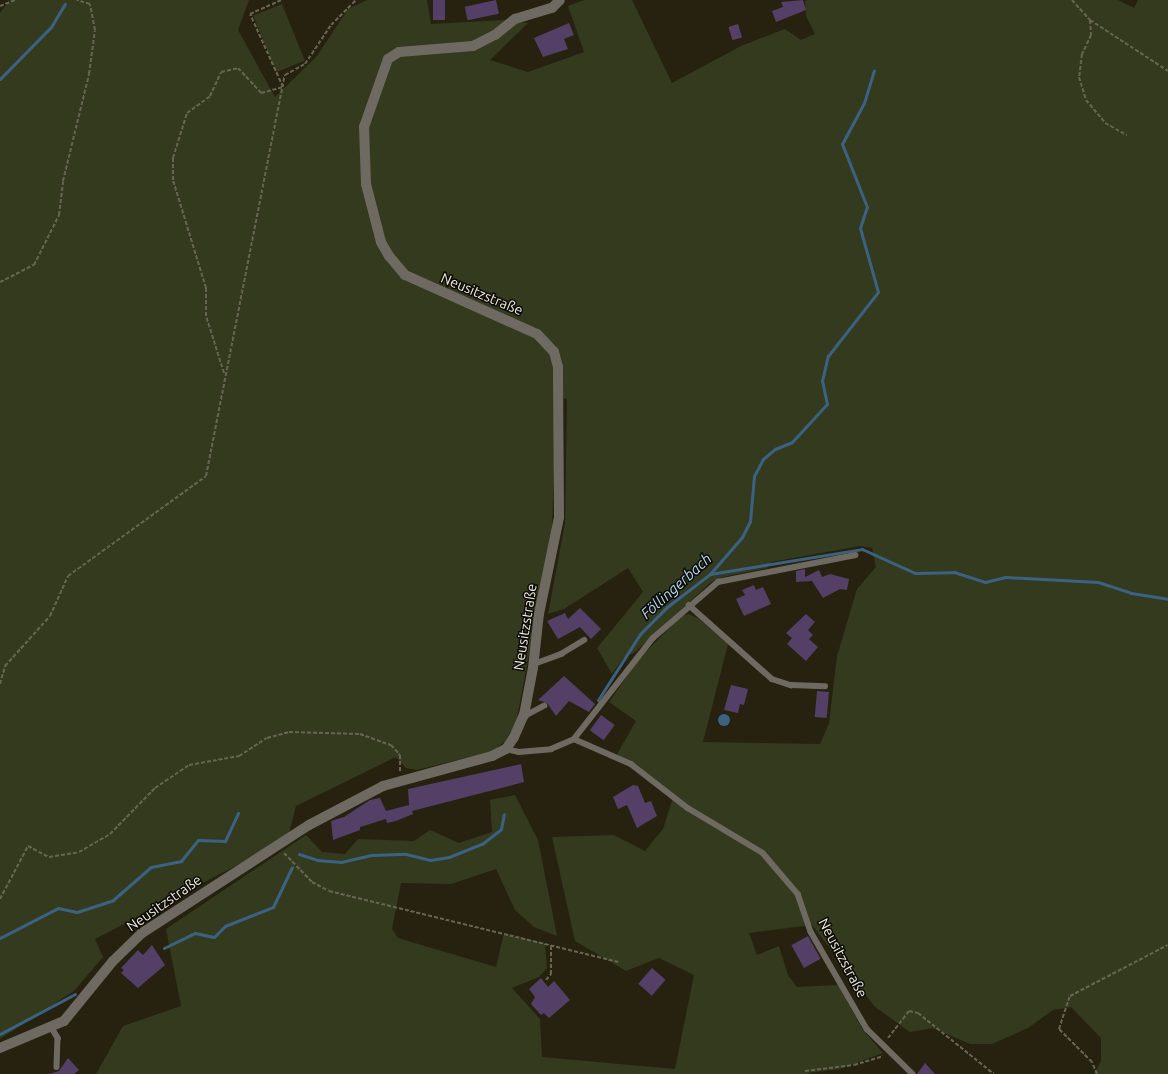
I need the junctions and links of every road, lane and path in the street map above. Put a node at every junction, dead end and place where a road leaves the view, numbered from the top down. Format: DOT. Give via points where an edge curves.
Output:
graph roads {
  1 [pos="15,0"];
  2 [pos="77,0"];
  3 [pos="282,0"];
  4 [pos="356,0"];
  5 [pos="560,0"];
  6 [pos="1072,0"];
  7 [pos="0,6"];
  8 [pos="1090,20"];
  9 [pos="1168,70"];
  10 [pos="283,87"];
  11 [pos="1127,135"];
  12 [pos="0,282"];
  13 [pos="224,374"];
  14 [pos="855,555"];
  15 [pos="690,605"];
  16 [pos="584,640"];
  17 [pos="534,664"];
  18 [pos="0,684"];
  19 [pos="825,686"];
  20 [pos="544,706"];
  21 [pos="523,718"];
  22 [pos="574,739"];
  23 [pos="506,749"];
  24 [pos="401,779"];
  25 [pos="278,847"];
  26 [pos="0,899"];
  27 [pos="551,944"];
  28 [pos="1168,945"];
  29 [pos="618,962"];
  30 [pos="546,980"];
  31 [pos="52,1028"];
  32 [pos="883,1046"];
  33 [pos="0,1048"];
  34 [pos="892,1053"];
  35 [pos="57,1067"];
  36 [pos="805,1070"];
  37 [pos="913,1074"];
  38 [pos="994,1074"];
  39 [pos="1097,1074"];
  1 -- 7 [label="path"];
  2 -- 12 [label="path" via="90,4 94,30 89,74 63,181 59,214 34,265"];
  3 -- 10 [label="path" via="250,14"];
  4 -- 10 [label="path" via="331,25 305,64 285,75"];
  5 -- 17 [label="street, Neusitzstraße" via="552,8 515,19 495,35 473,46 399,52 388,59 364,127 366,184 381,242 401,270 434,290 524,327 546,341 554,352 561,401 559,517 539,614"];
  6 -- 8 [label="path"];
  8 -- 9 [label="path"];
  8 -- 11 [label="path" via="1091,35 1082,54 1080,77 1086,100 1105,124"];
  10 -- 13 [label="path"];
  10 -- 13 [label="path" via="261,93 238,68 221,72 210,96 186,113 173,158 173,180 206,288 206,316"];
  13 -- 18 [label="path" via="206,476 68,576 50,616 5,666"];
  14 -- 15 [label="lane" via="731,576 710,586"];
  15 -- 19 [label="lane" via="772,679 791,685"];
  15 -- 22 [label="lane" via="653,638"];
  16 -- 17 [label="lane" via="562,654"];
  17 -- 21 [label="street, Neusitzstraße"];
  20 -- 21 [label="lane"];
  21 -- 23 [label="street, Neusitzstraße"];
  22 -- 23 [label="lane" via="550,749 519,752"];
  22 -- 32 [label="lane, Neusitzstraße" via="631,764 688,808 763,853 798,894 811,932 851,1005"];
  23 -- 24 [label="street, Neusitzstraße" via="492,756"];
  24 -- 25 [label="street, Neusitzstraße" via="360,796"];
  24 -- 26 [label="path" via="400,756 391,745 360,734 290,732 267,738 239,756 189,765 155,788 110,834 79,852 49,857 28,846"];
  25 -- 27 [label="path" via="312,882 329,891"];
  25 -- 31 [label="street, Neusitzstraße" via="142,933 113,961 64,1021"];
  27 -- 29 [label="path"];
  27 -- 30 [label="path" via="551,974"];
  28 -- 39 [label="path" via="1070,996 1059,1030 1092,1062"];
  31 -- 33 [label="street, Neusitzstraße"];
  31 -- 35 [label="lane" via="58,1038"];
  32 -- 34 [label="lane, Neusitzstraße"];
  32 -- 38 [label="path" via="909,1011 918,1013"];
  34 -- 36 [label="path" via="854,1065"];
  34 -- 37 [label="lane, Neusitzstraße"];
}
